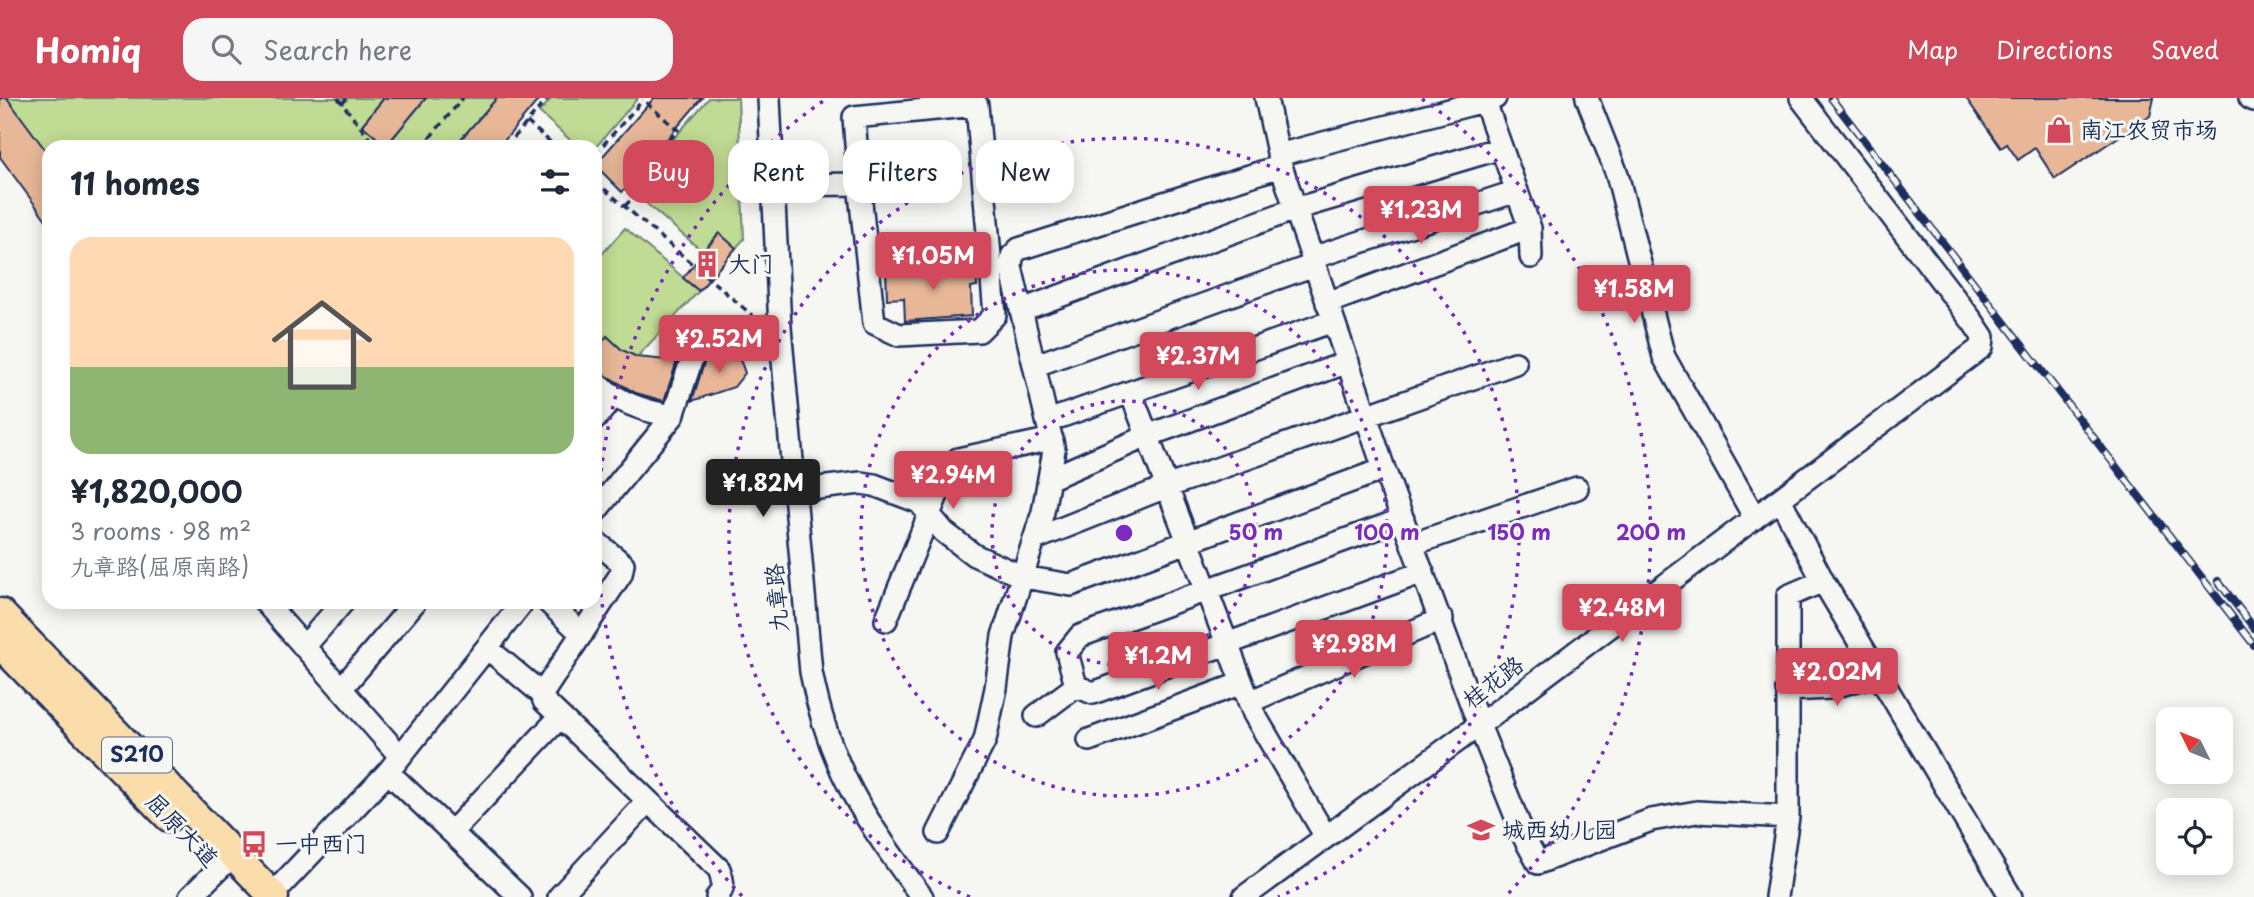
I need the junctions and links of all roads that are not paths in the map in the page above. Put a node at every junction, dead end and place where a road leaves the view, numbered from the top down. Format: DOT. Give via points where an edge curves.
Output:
graph roads {
  1 [pos="754,98"];
  2 [pos="769,98"];
  3 [pos="1266,98"];
  4 [pos="1587,98"];
  5 [pos="1801,98"];
  6 [pos="1490,100"];
  7 [pos="771,140"];
  8 [pos="1501,148"];
  9 [pos="1280,161"];
  10 [pos="859,184"];
  11 [pos="1517,191"];
  12 [pos="774,203"];
  13 [pos="1295,209"];
  14 [pos="1530,228"];
  15 [pos="1531,257"];
  16 [pos="1313,261"];
  17 [pos="1022,310"];
  18 [pos="1330,312"];
  19 [pos="766,328"];
  20 [pos="1348,362"];
  21 [pos="1515,363"];
  22 [pos="1036,365"];
  23 [pos="602,388"];
  24 [pos="1131,393"];
  25 [pos="613,397"];
  26 [pos="602,410"];
  27 [pos="1365,414"];
  28 [pos="673,416"];
  29 [pos="1050,430"];
  30 [pos="1147,436"];
  31 [pos="1384,469"];
  32 [pos="1049,479"];
  33 [pos="1166,487"];
  34 [pos="1577,488"];
  35 [pos="793,491"];
  36 [pos="1780,499"];
  37 [pos="602,503"];
  38 [pos="930,512"];
  39 [pos="1755,518"];
  40 [pos="1403,519"];
  41 [pos="1035,539"];
  42 [pos="1186,540"];
  43 [pos="1413,544"];
  44 [pos="602,547"];
  45 [pos="1423,572"];
  46 [pos="1023,577"];
  47 [pos="1823,581"];
  48 [pos="1207,593"];
  49 [pos="602,603"];
  50 [pos="271,609"];
  51 [pos="337,609"];
  52 [pos="409,609"];
  53 [pos="511,609"];
  54 [pos="555,609"];
  55 [pos="598,609"];
  56 [pos="0,614"];
  57 [pos="1441,619"];
  58 [pos="886,620"];
  59 [pos="582,634"];
  60 [pos="1226,642"];
  61 [pos="0,643"];
  62 [pos="304,647"];
  63 [pos="486,648"];
  64 [pos="1878,674"];
  65 [pos="1076,686"];
  66 [pos="341,689"];
  67 [pos="1787,690"];
  68 [pos="1246,693"];
  69 [pos="542,694"];
  70 [pos="1036,716"];
  71 [pos="559,718"];
  72 [pos="1479,725"];
  73 [pos="1089,740"];
  74 [pos="394,764"];
  75 [pos="648,802"];
  76 [pos="1788,817"];
  77 [pos="452,832"];
  78 [pos="938,833"];
  79 [pos="1326,837"];
  80 [pos="226,862"];
  81 [pos="264,896"];
  82 [pos="190,897"];
  83 [pos="520,897"];
  84 [pos="559,897"];
  85 [pos="716,897"];
  86 [pos="908,897"];
  87 [pos="922,897"];
  88 [pos="1244,897"];
  89 [pos="1776,897"];
  90 [pos="2011,897"];
  1 -- 19 [label="street"];
  2 -- 7 [label="street, 九章路"];
  3 -- 9 [label="street"];
  4 -- 39 [label="street" via="1617,174 1664,357"];
  5 -- 36 [label="street, 桂花路" via="1983,337 1982,347 1974,355"];
  6 -- 8 [label="street"];
  6 -- 9 [label="street"];
  8 -- 11 [label="street"];
  8 -- 13 [label="street"];
  9 -- 13 [label="street"];
  9 -- 17 [label="street" via="1019,249 1012,256 1011,267"];
  10 -- 10 [label="street" via="854,117 977,105 995,315 979,331 899,335 874,323"];
  11 -- 14 [label="street"];
  11 -- 16 [label="street"];
  12 -- 35 [label="street, 九章路"];
  13 -- 16 [label="street"];
  13 -- 17 [label="street"];
  14 -- 15 [label="street"];
  14 -- 18 [label="street"];
  16 -- 18 [label="street"];
  16 -- 22 [label="street"];
  17 -- 22 [label="street"];
  18 -- 20 [label="street"];
  18 -- 24 [label="street"];
  19 -- 28 [label="street" via="754,337 698,340"];
  19 -- 86 [label="street" via="793,618 812,730 830,782 854,824"];
  20 -- 27 [label="street"];
  20 -- 30 [label="street"];
  21 -- 27 [label="street"];
  22 -- 29 [label="street"];
  23 -- 25 [label="street"];
  24 -- 29 [label="street"];
  24 -- 30 [label="street"];
  25 -- 26 [label="street"];
  25 -- 28 [label="street"];
  27 -- 31 [label="street"];
  27 -- 33 [label="street"];
  28 -- 37 [label="street"];
  29 -- 32 [label="street" via="1054,450"];
  29 -- 38 [label="street" via="958,459 946,473"];
  30 -- 32 [label="street"];
  30 -- 33 [label="street"];
  31 -- 40 [label="street"];
  31 -- 42 [label="street"];
  32 -- 41 [label="street"];
  33 -- 41 [label="street"];
  33 -- 42 [label="street"];
  34 -- 43 [label="street"];
  35 -- 38 [label="street" via="861,483 896,492"];
  35 -- 87 [label="street, 九章路" via="804,621 821,721 839,771 865,817"];
  36 -- 39 [label="street, 桂花路"];
  36 -- 47 [label="street"];
  38 -- 46 [label="street" via="957,544"];
  38 -- 58 [label="street"];
  39 -- 72 [label="street, 桂花路"];
  40 -- 43 [label="street"];
  40 -- 48 [label="street"];
  41 -- 46 [label="street"];
  42 -- 46 [label="street" via="1071,585"];
  42 -- 48 [label="street"];
  43 -- 45 [label="street"];
  44 -- 49 [label="street" via="622,564 621,574"];
  45 -- 57 [label="street"];
  45 -- 60 [label="street"];
  46 -- 78 [label="street" via="1003,636 985,740"];
  47 -- 64 [label="street"];
  47 -- 67 [label="street" via="1788,596"];
  48 -- 60 [label="street"];
  48 -- 65 [label="street" via="1080,636 1067,652"];
  50 -- 62 [label="street"];
  51 -- 62 [label="street"];
  52 -- 66 [label="street"];
  53 -- 63 [label="street"];
  54 -- 59 [label="street"];
  55 -- 59 [label="street"];
  56 -- 80 [label="main road, 屈原大道 / S210"];
  57 -- 68 [label="street"];
  57 -- 72 [label="street"];
  59 -- 69 [label="street"];
  60 -- 65 [label="street" via="1093,693"];
  60 -- 68 [label="street"];
  61 -- 80 [label="main road, 屈原大道 / S210"];
  62 -- 66 [label="street"];
  63 -- 69 [label="street"];
  63 -- 74 [label="street"];
  64 -- 67 [label="street" via="1830,688"];
  64 -- 90 [label="street"];
  65 -- 70 [label="street"];
  66 -- 74 [label="street"];
  67 -- 76 [label="street"];
  68 -- 73 [label="street"];
  68 -- 79 [label="street"];
  69 -- 71 [label="street"];
  71 -- 75 [label="street"];
  71 -- 77 [label="street"];
  72 -- 76 [label="street" via="1538,863 1651,820 1698,812"];
  72 -- 79 [label="street, 桂花路"];
  74 -- 77 [label="street"];
  74 -- 81 [label="street"];
  75 -- 84 [label="street"];
  75 -- 85 [label="street" via="719,869 722,891"];
  76 -- 89 [label="street"];
  77 -- 83 [label="street"];
  79 -- 88 [label="street, 桂花路"];
  80 -- 81 [label="main road, 屈原大道 / S210"];
  80 -- 82 [label="street"];
}
